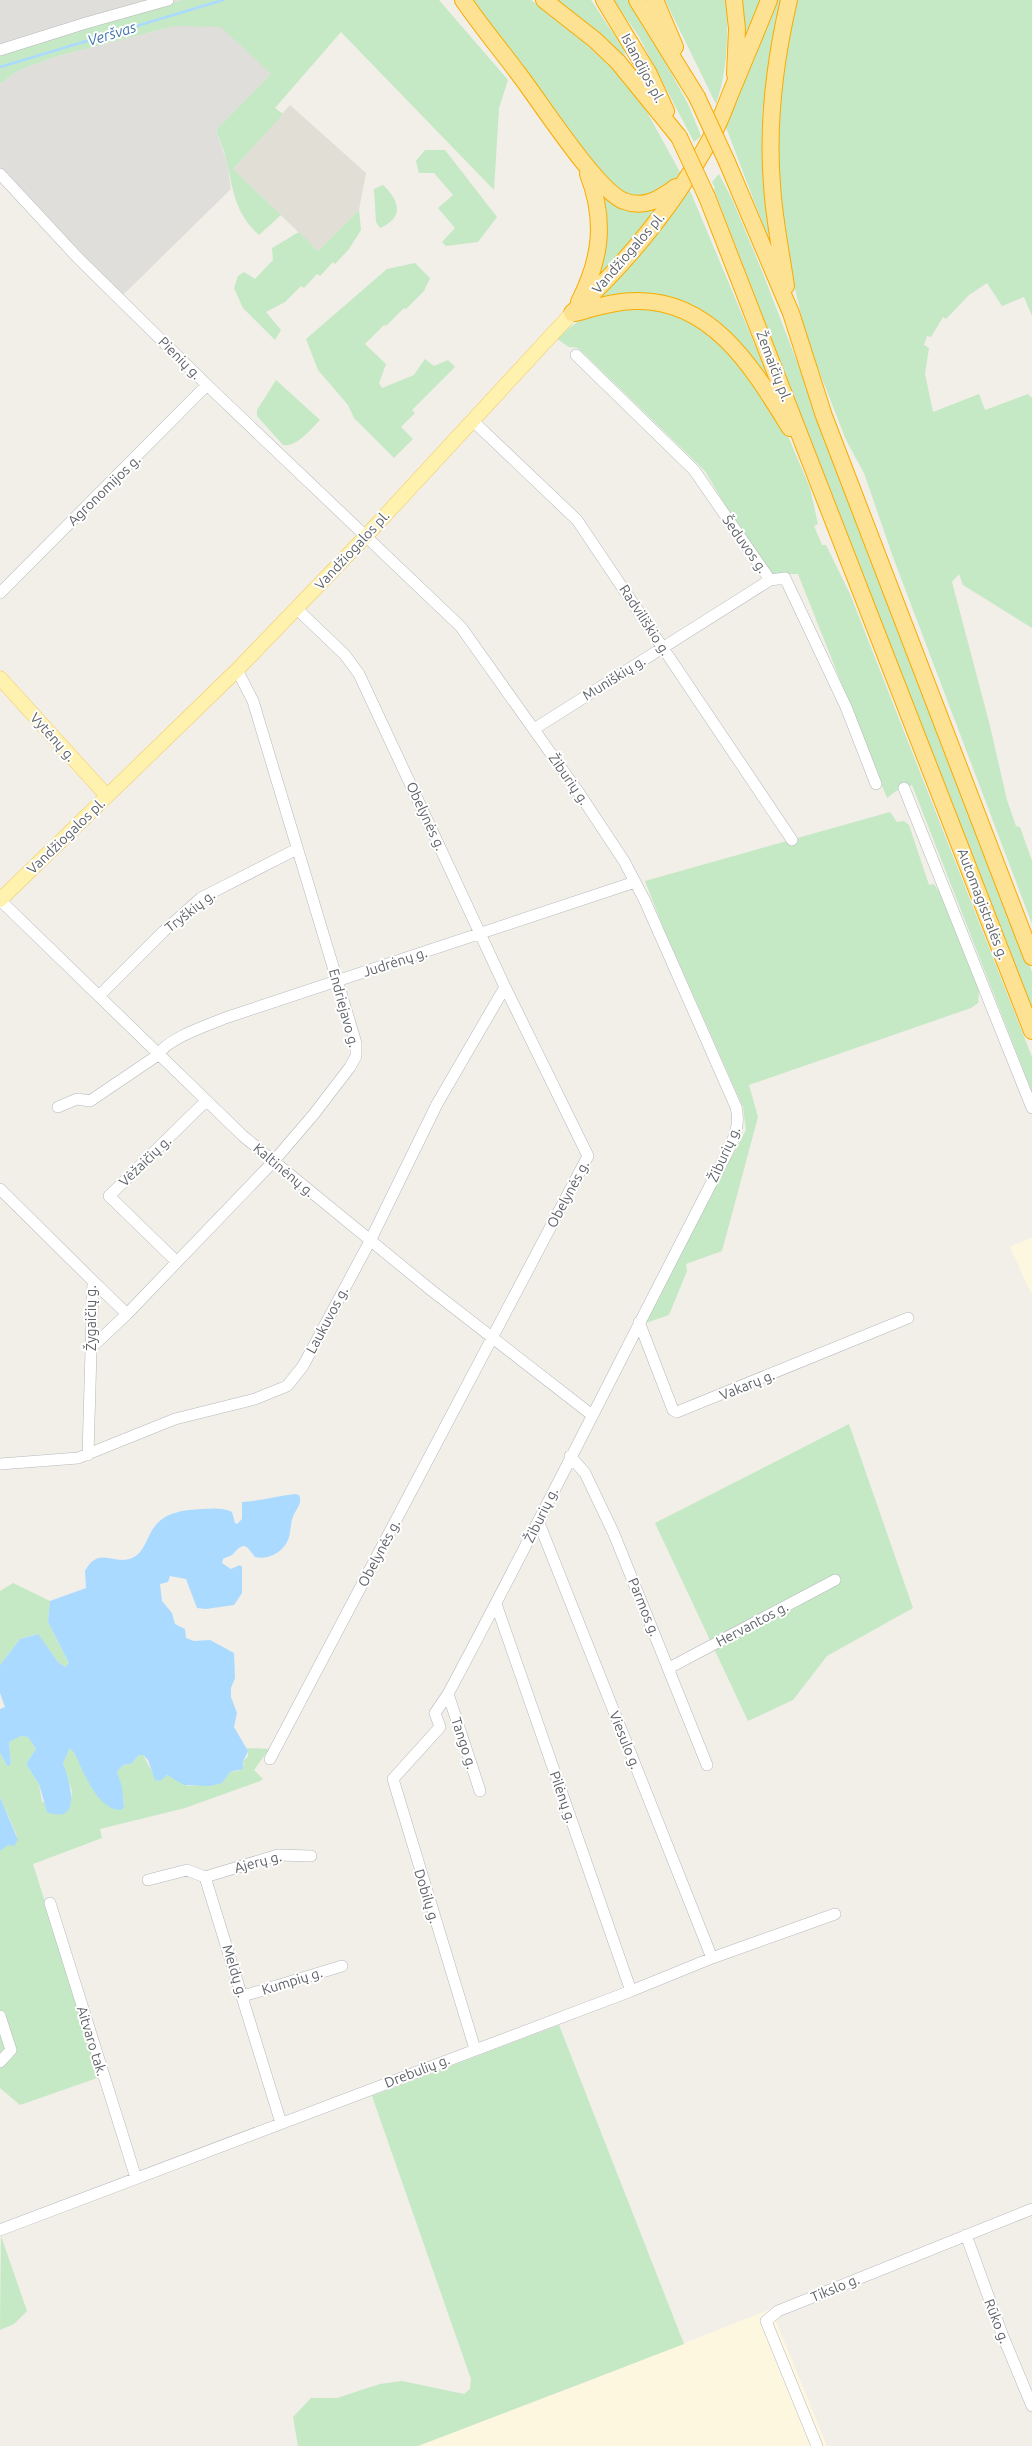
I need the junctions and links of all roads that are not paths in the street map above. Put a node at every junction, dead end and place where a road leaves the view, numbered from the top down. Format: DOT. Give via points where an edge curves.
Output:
graph roads {
  1 [pos="168,0"];
  2 [pos="458,0"];
  3 [pos="463,0"];
  4 [pos="544,0"];
  5 [pos="604,0"];
  6 [pos="636,0"];
  7 [pos="655,0"];
  8 [pos="734,0"];
  9 [pos="769,0"];
  10 [pos="789,0"];
  11 [pos="473,15"];
  12 [pos="0,50"];
  13 [pos="735,84"];
  14 [pos="698,97"];
  15 [pos="679,137"];
  16 [pos="583,161"];
  17 [pos="0,176"];
  18 [pos="684,181"];
  19 [pos="572,313"];
  20 [pos="791,313"];
  21 [pos="576,355"];
  22 [pos="207,385"];
  23 [pos="473,421"];
  24 [pos="812,464"];
  25 [pos="367,535"];
  26 [pos="770,580"];
  27 [pos="0,593"];
  28 [pos="296,608"];
  29 [pos="662,648"];
  30 [pos="237,670"];
  31 [pos="0,678"];
  32 [pos="534,729"];
  33 [pos="933,777"];
  34 [pos="876,784"];
  35 [pos="904,788"];
  36 [pos="107,796"];
  37 [pos="792,840"];
  38 [pos="297,849"];
  39 [pos="635,882"];
  40 [pos="0,900"];
  41 [pos="482,933"];
  42 [pos="1032,957"];
  43 [pos="338,981"];
  44 [pos="505,987"];
  45 [pos="99,996"];
  46 [pos="1032,1031"];
  47 [pos="158,1055"];
  48 [pos="206,1101"];
  49 [pos="58,1107"];
  50 [pos="1032,1108"];
  51 [pos="273,1162"];
  52 [pos="0,1189"];
  53 [pos="370,1241"];
  54 [pos="176,1262"];
  55 [pos="93,1281"];
  56 [pos="127,1314"];
  57 [pos="908,1318"];
  58 [pos="639,1322"];
  59 [pos="491,1338"];
  60 [pos="91,1348"];
  61 [pos="592,1415"];
  62 [pos="88,1455"];
  63 [pos="570,1456"];
  64 [pos="0,1464"];
  65 [pos="538,1523"];
  66 [pos="834,1580"];
  67 [pos="496,1604"];
  68 [pos="669,1668"];
  69 [pos="448,1694"];
  70 [pos="418,1752"];
  71 [pos="270,1759"];
  72 [pos="707,1765"];
  73 [pos="480,1792"];
  74 [pos="311,1856"];
  75 [pos="205,1877"];
  76 [pos="148,1880"];
  77 [pos="50,1903"];
  78 [pos="835,1914"];
  79 [pos="712,1958"];
  80 [pos="342,1966"];
  81 [pos="631,1991"];
  82 [pos="243,1996"];
  83 [pos="0,2016"];
  84 [pos="475,2049"];
  85 [pos="0,2062"];
  86 [pos="281,2123"];
  87 [pos="136,2178"];
  88 [pos="1032,2209"];
  89 [pos="0,2230"];
  90 [pos="966,2235"];
  91 [pos="1032,2406"];
  92 [pos="817,2446"];
  1 -- 12 [label="street"];
  2 -- 11 [label="highway"];
  3 -- 11 [label="highway"];
  4 -- 15 [label="highway, Žemaičių pl." via="618,62"];
  5 -- 15 [label="highway, Islandijos pl." via="649,74"];
  6 -- 14 [label="highway, Islandijos pl."];
  7 -- 14 [label="highway"];
  8 -- 13 [label="highway" via="737,29"];
  9 -- 13 [label="highway, Vandžiogalos pl."];
  10 -- 20 [label="highway" via="778,57 770,150 775,216"];
  11 -- 16 [label="highway"];
  13 -- 18 [label="highway, Vandžiogalos pl." via="713,134"];
  14 -- 20 [label="highway, bridge"];
  15 -- 24 [label="highway, Žemaičių pl., bridge" via="707,197"];
  16 -- 18 [label="highway" via="606,189 625,202 647,204"];
  16 -- 19 [label="highway" via="598,203 600,235 592,275"];
  17 -- 22 [label="street, Pienių g."];
  18 -- 19 [label="highway, Vandžiogalos pl." via="646,234 598,289"];
  19 -- 23 [label="main road, Vandžiogalos pl."];
  19 -- 24 [label="highway" via="642,301 681,309 708,323 738,351 759,377"];
  20 -- 42 [label="highway, Automagistralės g." via="824,416"];
  21 -- 26 [label="street, Šeduvos g." via="694,470"];
  22 -- 25 [label="street, Pienių g."];
  22 -- 27 [label="street, Agronomijos g."];
  23 -- 25 [label="main road, Vandžiogalos pl."];
  23 -- 29 [label="street, Radviliškio g." via="577,520"];
  24 -- 33 [label="highway, Žemaičių pl."];
  25 -- 28 [label="main road, Vandžiogalos pl."];
  25 -- 32 [label="street, Žiburių g." via="461,627"];
  26 -- 29 [label="street, Muniškių g."];
  26 -- 34 [label="street, Šeduvos g." via="785,578 846,707"];
  28 -- 30 [label="main road, Vandžiogalos pl."];
  28 -- 41 [label="street, Obelynės g." via="345,655 359,674"];
  29 -- 32 [label="street, Muniškių g."];
  29 -- 37 [label="street, Radviliškio g."];
  30 -- 36 [label="main road, Vandžiogalos pl."];
  30 -- 38 [label="street, Endriejavo g." via="253,701"];
  31 -- 36 [label="main road, Vytėnų g."];
  32 -- 39 [label="street, Žiburių g." via="612,841"];
  33 -- 46 [label="highway, Automagistralės g."];
  35 -- 50 [label="street"];
  36 -- 40 [label="main road, Vandžiogalos pl."];
  38 -- 43 [label="street, Endriejavo g."];
  38 -- 45 [label="street, Tryškių g." via="201,898"];
  39 -- 41 [label="street, Judrėnų g."];
  39 -- 58 [label="street, Žiburių g." via="739,1118 728,1151"];
  40 -- 45 [label="street, Kaltinėnų g."];
  41 -- 43 [label="street, Judrėnų g."];
  41 -- 44 [label="street, Obelynės g."];
  43 -- 47 [label="street, Judrėnų g." via="201,1028 171,1043"];
  43 -- 51 [label="street, Endriejavo g." via="356,1043 356,1056 314,1114"];
  44 -- 53 [label="street, Laukuvos g." via="437,1104"];
  44 -- 59 [label="street, Obelynės g." via="588,1156"];
  45 -- 47 [label="street, Kaltinėnų g."];
  47 -- 48 [label="street, Kaltinėnų g."];
  47 -- 49 [label="street, Judrėnų g." via="90,1101 77,1099"];
  48 -- 51 [label="street, Kaltinėnų g."];
  48 -- 54 [label="street, Vėžaičių g." via="109,1196"];
  51 -- 53 [label="street, Kaltinėnų g."];
  51 -- 54 [label="street, Endriejavo g."];
  52 -- 55 [label="street, Žygaičių g."];
  53 -- 59 [label="street, Kaltinėnų g."];
  53 -- 62 [label="street, Laukuvos g." via="303,1366 288,1386 255,1399 175,1419"];
  54 -- 56 [label="street, Endriejavo g."];
  55 -- 56 [label="street"];
  55 -- 60 [label="street, Žygaičių g."];
  56 -- 60 [label="street, Endriejavo g."];
  57 -- 58 [label="street, Vakarų g." via="677,1412 673,1410"];
  58 -- 61 [label="street, Žiburių g."];
  59 -- 61 [label="street, Kaltinėnų g."];
  59 -- 71 [label="street, Obelynės g."];
  60 -- 62 [label="street, Žygaičių g."];
  61 -- 63 [label="street, Žiburių g."];
  62 -- 64 [label="street, Laukuvos g." via="65,1460"];
  63 -- 65 [label="street, Žiburių g."];
  63 -- 68 [label="street, Parmos g." via="585,1473 610,1525"];
  65 -- 67 [label="street, Žiburių g."];
  65 -- 79 [label="street, Viesulo g."];
  66 -- 68 [label="street, Hervantos g."];
  67 -- 69 [label="street, Žiburių g."];
  67 -- 81 [label="street, Pilėnų g."];
  68 -- 72 [label="street, Parmos g."];
  69 -- 70 [label="street, Žiburių g." via="435,1713 440,1727"];
  69 -- 73 [label="street, Tango g."];
  70 -- 84 [label="street, Dobilų g." via="397,1772 393,1787"];
  74 -- 75 [label="street, Ajerų g." via="278,1855"];
  75 -- 76 [label="street" via="187,1870"];
  75 -- 82 [label="street, Meldų g."];
  77 -- 87 [label="street, Aitvaro tak."];
  78 -- 79 [label="street, Drebulių g."];
  79 -- 81 [label="street, Drebulių g."];
  80 -- 82 [label="street, Kumpių g."];
  81 -- 84 [label="street, Drebulių g."];
  82 -- 86 [label="street, Meldų g."];
  83 -- 85 [label="street" via="10,2053"];
  84 -- 86 [label="street, Drebulių g."];
  86 -- 87 [label="street, Drebulių g."];
  87 -- 89 [label="street, Drebulių g."];
  88 -- 90 [label="street, Tikslo g."];
  90 -- 91 [label="street, Rūko g."];
  90 -- 92 [label="street, Tikslo g." via="778,2311 766,2321"];
}
